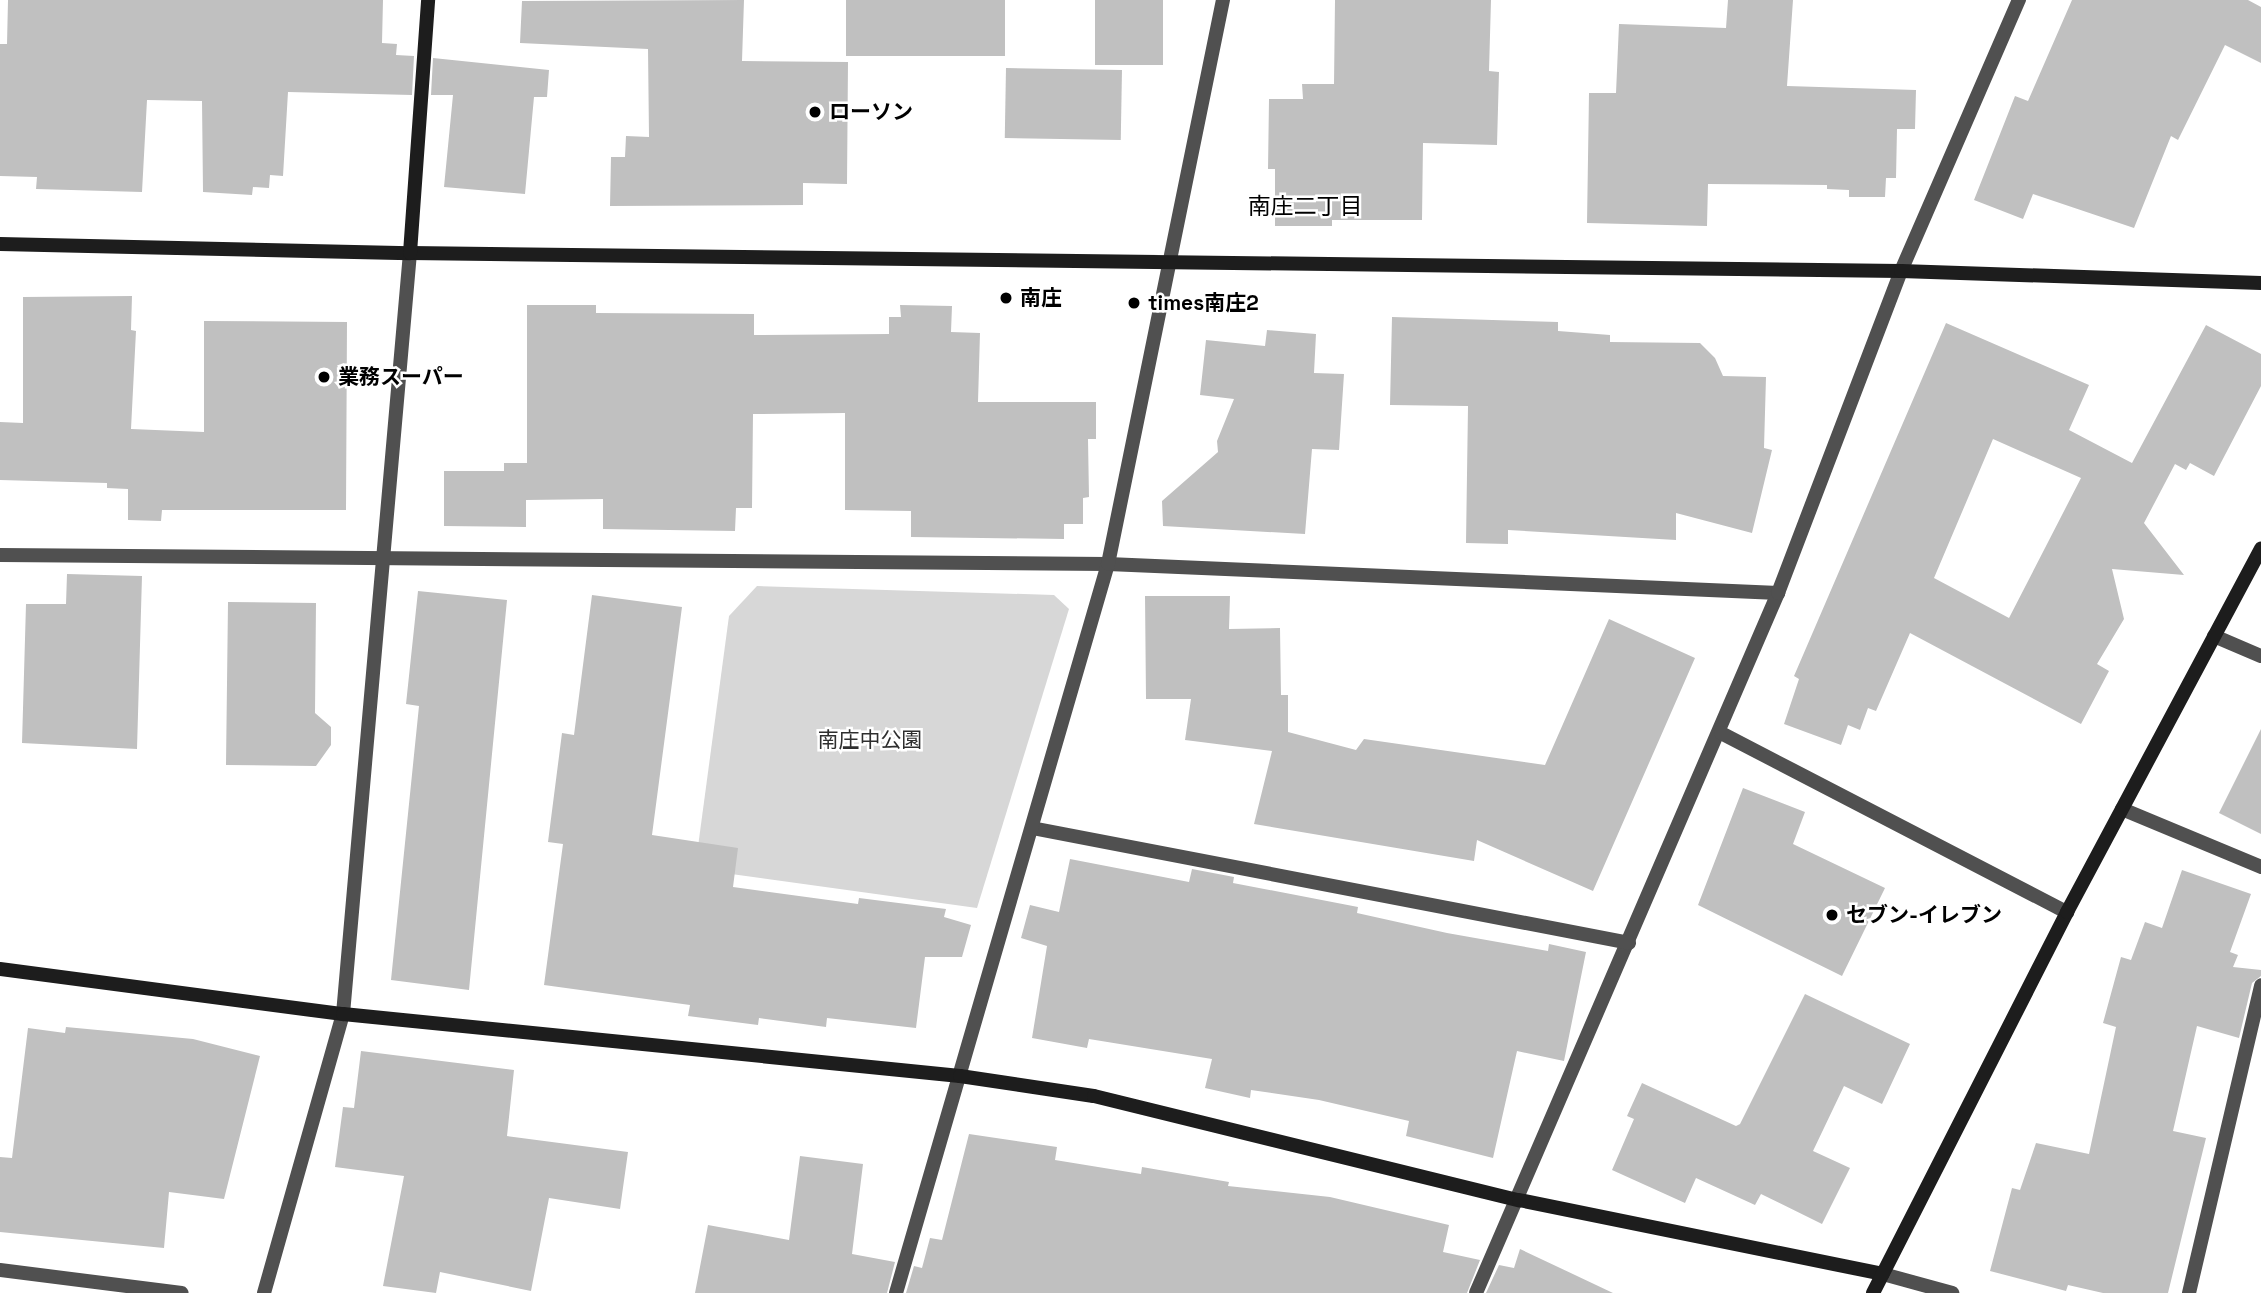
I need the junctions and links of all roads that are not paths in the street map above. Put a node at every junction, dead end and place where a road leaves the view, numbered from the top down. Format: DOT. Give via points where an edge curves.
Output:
graph roads {
  1 [pos="428,0"];
  2 [pos="1223,0"];
  3 [pos="2019,0"];
  4 [pos="0,244"];
  5 [pos="410,253"];
  6 [pos="1172,262"];
  7 [pos="1901,271"];
  8 [pos="2261,283"];
  9 [pos="2261,548"];
  10 [pos="0,555"];
  11 [pos="383,557"];
  12 [pos="1108,564"];
  13 [pos="1778,593"];
  14 [pos="2214,636"];
  15 [pos="2261,656"];
  16 [pos="1721,733"];
  17 [pos="2122,810"];
  18 [pos="1031,828"];
  19 [pos="2261,867"];
  20 [pos="2067,912"];
  21 [pos="1629,943"];
  22 [pos="0,969"];
  23 [pos="2261,985"];
  24 [pos="343,1014"];
  25 [pos="960,1076"];
  26 [pos="1519,1199"];
  27 [pos="0,1270"];
  28 [pos="1883,1274"];
  29 [pos="182,1293"];
  30 [pos="264,1293"];
  31 [pos="896,1293"];
  32 [pos="1476,1293"];
  33 [pos="1873,1293"];
  34 [pos="1952,1293"];
  35 [pos="2189,1293"];
  1 -- 5 [label="street"];
  2 -- 6 [label="street"];
  3 -- 7 [label="street"];
  4 -- 5 [label="street"];
  5 -- 6 [label="street"];
  5 -- 11 [label="street"];
  6 -- 7 [label="street"];
  6 -- 12 [label="street"];
  7 -- 8 [label="street"];
  7 -- 13 [label="street"];
  9 -- 14 [label="street"];
  10 -- 11 [label="street"];
  11 -- 12 [label="street"];
  11 -- 24 [label="street"];
  12 -- 13 [label="street"];
  12 -- 18 [label="street"];
  13 -- 16 [label="street"];
  14 -- 15 [label="street"];
  14 -- 17 [label="street"];
  16 -- 20 [label="street"];
  16 -- 21 [label="street"];
  17 -- 19 [label="street"];
  17 -- 20 [label="street"];
  18 -- 21 [label="street"];
  18 -- 25 [label="street"];
  20 -- 28 [label="street"];
  21 -- 26 [label="street"];
  22 -- 24 [label="street"];
  23 -- 35 [label="street"];
  24 -- 25 [label="street"];
  24 -- 30 [label="street"];
  25 -- 26 [label="street" via="1094,1096"];
  25 -- 31 [label="street"];
  26 -- 28 [label="street"];
  26 -- 32 [label="street"];
  27 -- 29 [label="street"];
  28 -- 33 [label="street"];
  28 -- 34 [label="street"];
}
